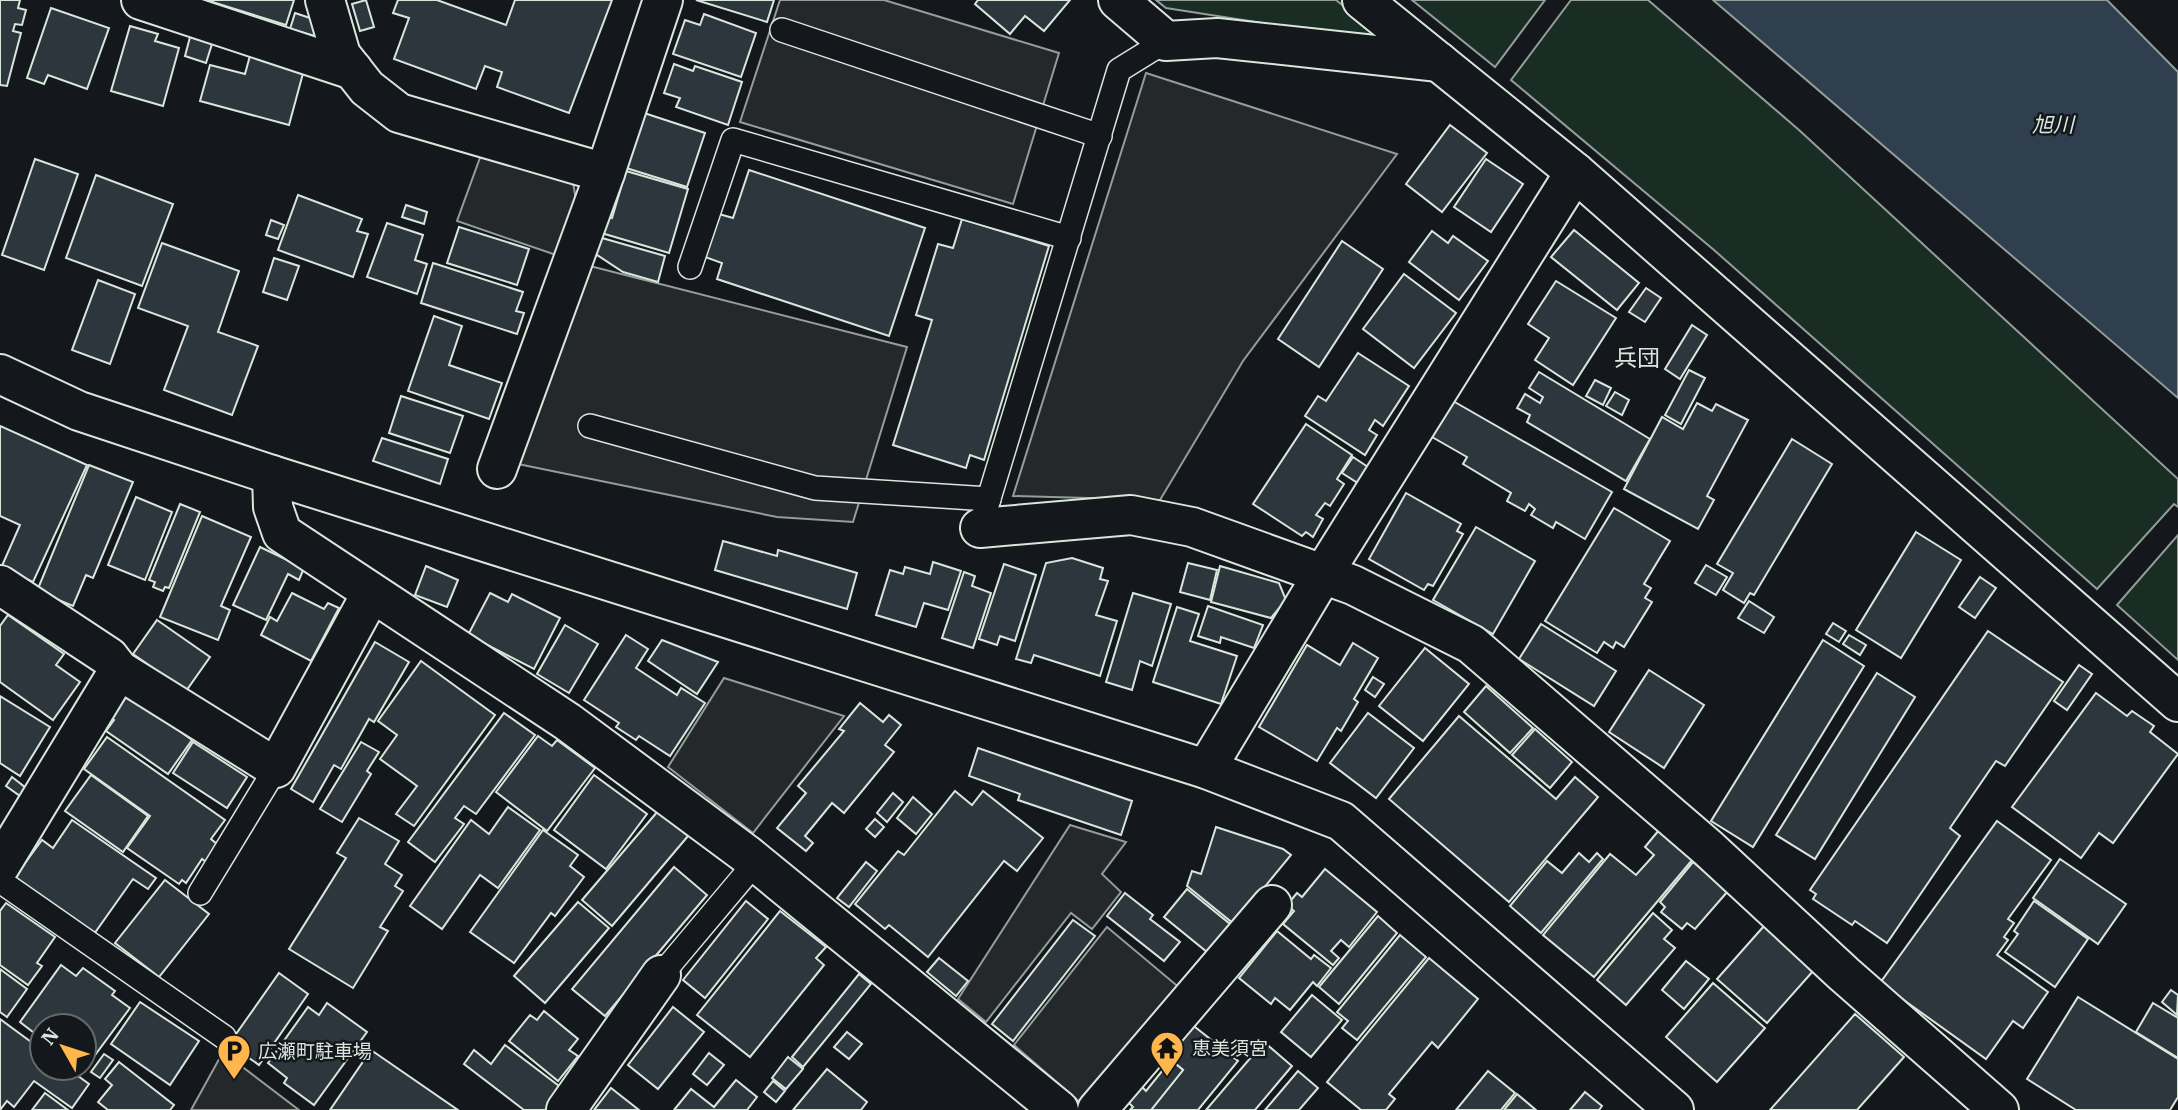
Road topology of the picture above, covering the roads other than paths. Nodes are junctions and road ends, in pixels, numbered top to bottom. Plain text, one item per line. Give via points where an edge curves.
1 (141, 0) edge
2 (325, 0) edge
3 (663, 0) edge
4 (1118, 0) edge
5 (1362, 0) edge
6 (782, 30) dead end
7 (1166, 41) junction
8 (1439, 62) junction
9 (353, 70) junction
10 (1100, 136) junction
11 (1575, 172) junction
12 (605, 173) junction
13 (1069, 238) junction
14 (690, 267) dead end
15 (0, 374) edge
16 (590, 426) dead end
17 (497, 469) dead end
18 (272, 475) junction
19 (985, 514) junction
20 (1323, 575) junction
21 (0, 585) edge
22 (372, 594) junction
23 (119, 670) junction
24 (2178, 702) edge
25 (276, 768) junction
26 (1206, 769) junction
27 (756, 862) junction
28 (0, 866) edge
29 (0, 881) edge
30 (200, 893) dead end
31 (1272, 905) dead end
32 (661, 975) joint
33 (224, 1037) dead end
34 (566, 1110) edge
35 (1059, 1110) edge
36 (1097, 1110) edge
37 (1674, 1110) edge
38 (1998, 1110) edge

1 - 9 street
2 - 9 street via 341,55
3 - 12 street
4 - 7 street
5 - 8 street
6 - 10 lane
7 - 8 street via 1217,38
7 - 10 lane via 1119,70
8 - 11 street
9 - 12 street via 367,88 399,113
10 - 13 lane
11 - 20 street
11 - 24 street
12 - 17 street
13 - 14 lane via 733,140
13 - 19 lane
15 - 18 street via 79,411
16 - 19 lane via 815,488
18 - 22 street via 273,507 282,533
18 - 26 street
19 - 20 street via 1131,515 1192,527
20 - 26 street
20 - 38 street via 1353,585 1471,644 1708,848
21 - 23 street via 109,657
22 - 25 street
22 - 27 street via 568,722
23 - 25 street
23 - 28 street
25 - 30 lane
26 - 37 street via 1340,821
27 - 32 lane
27 - 35 street
29 - 33 lane
31 - 36 street
32 - 34 street

